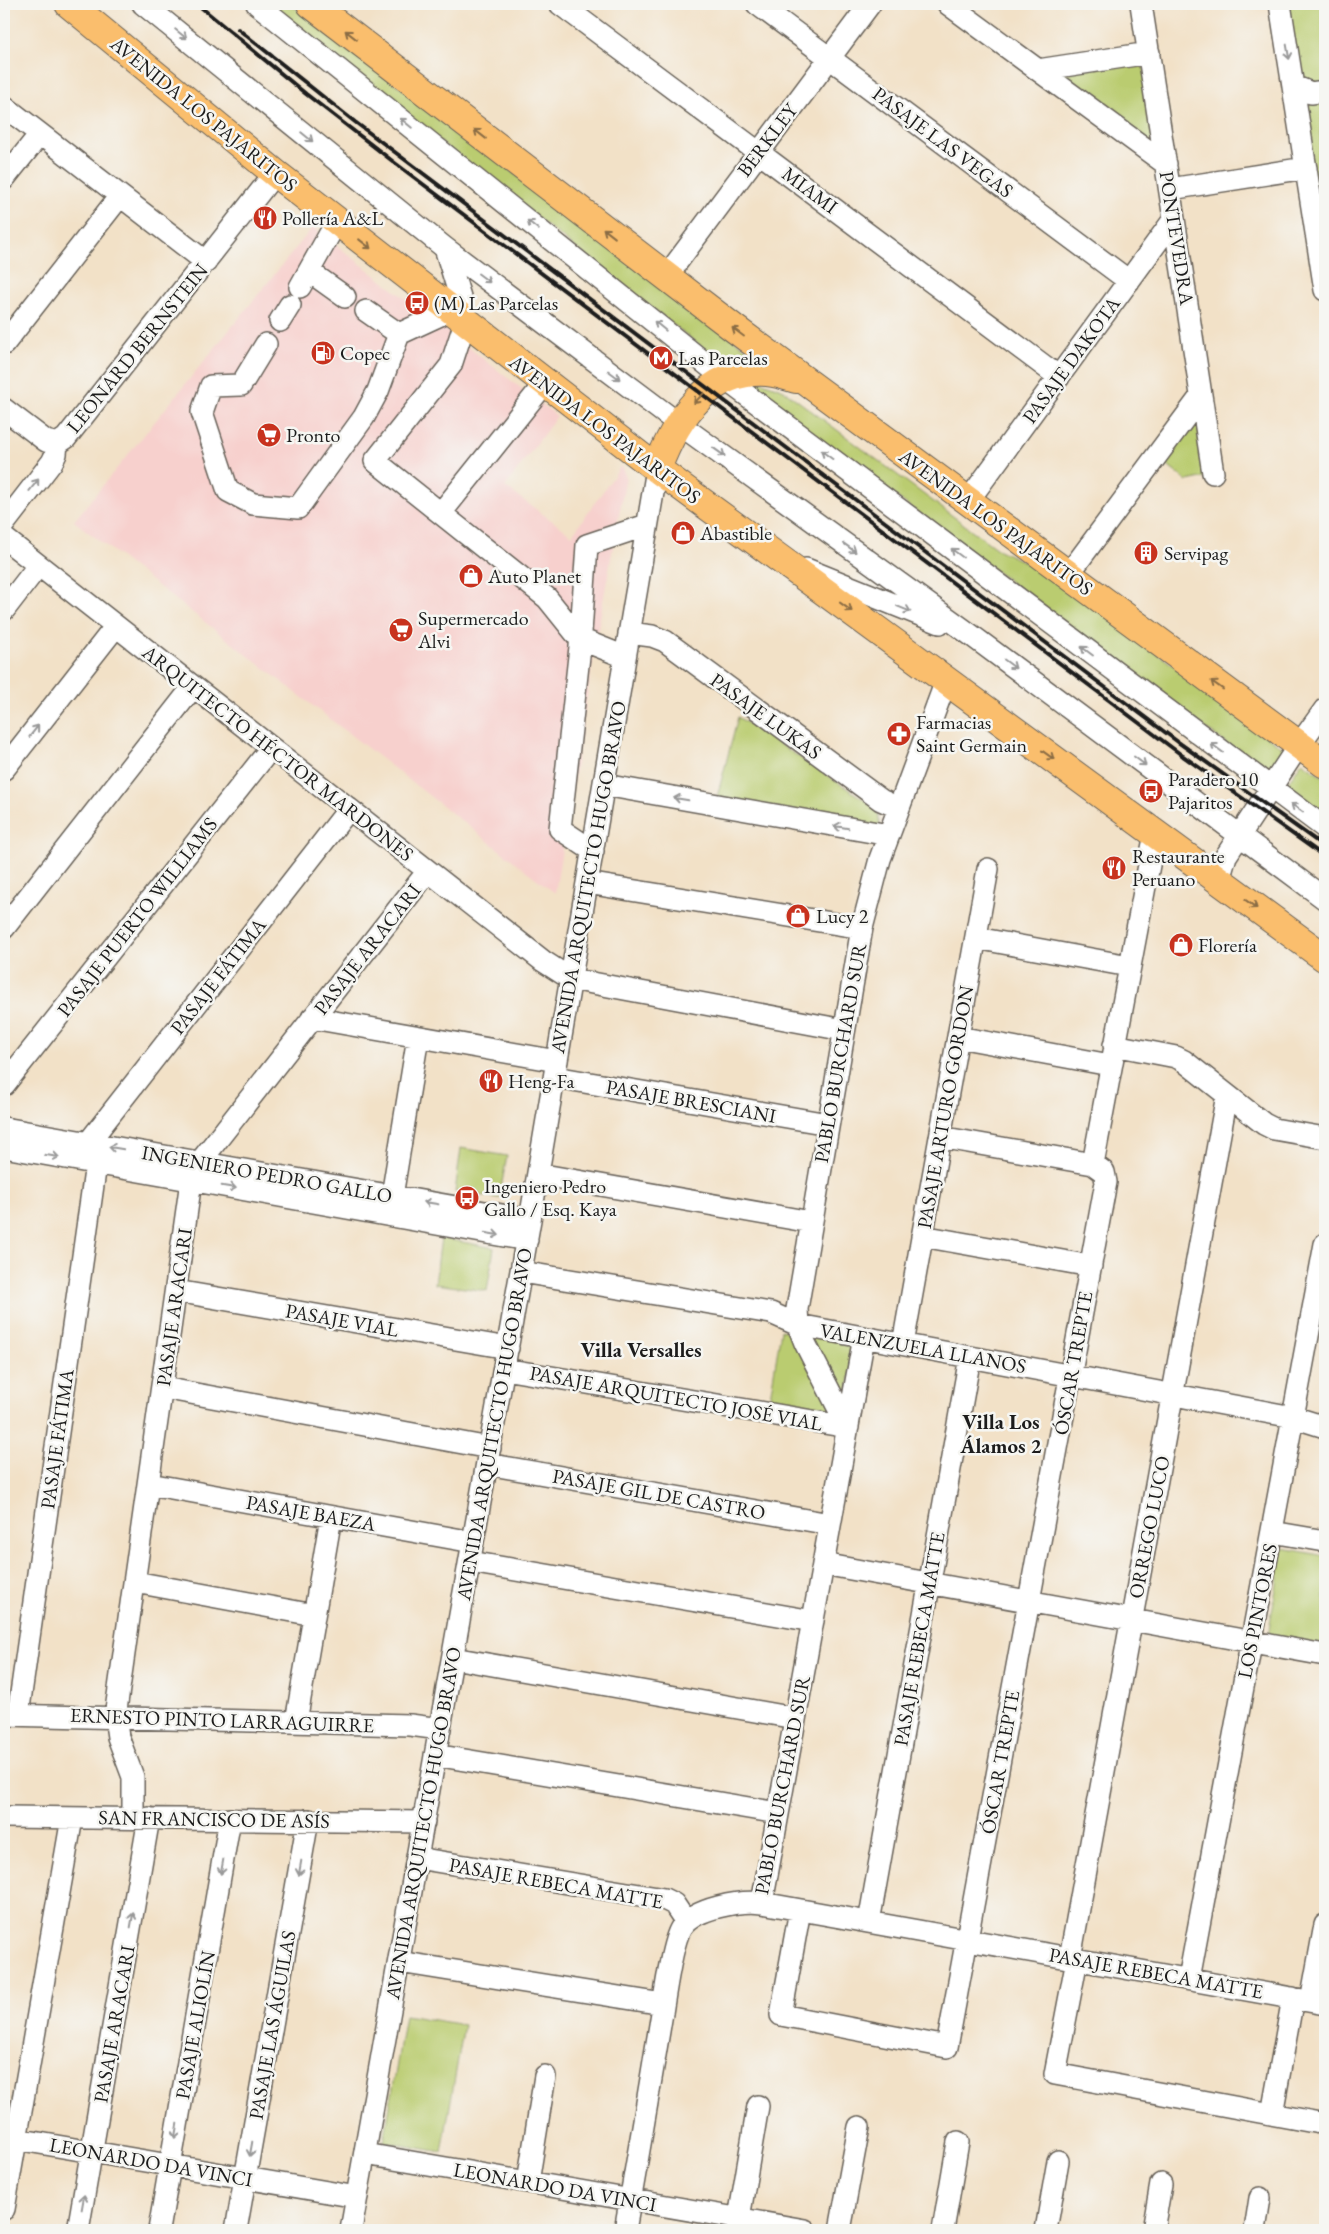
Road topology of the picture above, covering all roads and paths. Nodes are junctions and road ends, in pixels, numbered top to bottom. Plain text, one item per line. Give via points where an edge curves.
1 (69, 4) edge
2 (143, 4) edge
3 (257, 4) edge
4 (560, 4) edge
5 (757, 4) edge
6 (870, 4) edge
7 (948, 4) edge
8 (1142, 4) edge
9 (1280, 4) edge
10 (317, 6) edge
11 (1149, 52) junction
12 (830, 56) junction
13 (1038, 70) junction
14 (1294, 86) junction
15 (1325, 91) edge
16 (4, 106) edge
17 (40, 134) junction
18 (758, 152) junction
19 (1166, 164) junction
20 (1306, 168) junction
21 (275, 173) junction
22 (4, 179) edge
23 (1170, 189) junction
24 (120, 196) junction
25 (1174, 219) junction
26 (337, 221) junction
27 (445, 248) junction
28 (206, 262) junction
29 (666, 277) junction
30 (1129, 281) junction
31 (1325, 290) edge
32 (346, 297) dead end
33 (366, 311) dead end
34 (458, 316) junction
35 (398, 334) junction
36 (4, 344) edge
37 (266, 344) dead end
38 (1059, 377) junction
39 (725, 379) junction
40 (805, 382) junction
41 (545, 383) junction
42 (1201, 396) junction
43 (4, 408) edge
44 (679, 424) junction
45 (57, 444) junction
46 (657, 469) junction
47 (1213, 473) dead end
48 (968, 501) junction
49 (441, 513) junction
50 (4, 524) edge
51 (647, 525) junction
52 (4, 538) edge
53 (778, 558) junction
54 (38, 566) junction
55 (1068, 575) junction
56 (4, 610) edge
57 (116, 626) junction
58 (629, 632) junction
59 (971, 635) junction
60 (580, 640) junction
61 (625, 657) junction
62 (946, 681) junction
63 (193, 687) junction
64 (1325, 709) edge
65 (1299, 745) junction
66 (271, 748) junction
67 (1325, 764) edge
68 (4, 769) edge
69 (604, 785) junction
70 (1270, 788) junction
71 (899, 808) junction
72 (349, 809) junction
73 (1325, 828) edge
74 (1155, 833) junction
75 (889, 835) junction
76 (1239, 835) junction
77 (593, 851) junction
78 (988, 869) dead end
79 (428, 871) junction
80 (1219, 880) junction
81 (587, 883) junction
82 (1325, 899) edge
83 (4, 928) edge
84 (862, 928) junction
85 (976, 938) junction
86 (1325, 958) edge
87 (1130, 966) junction
88 (571, 979) junction
89 (312, 1018) junction
90 (844, 1030) junction
91 (418, 1037) junction
92 (958, 1037) junction
93 (1112, 1055) junction
94 (556, 1069) junction
95 (4, 1085) edge
96 (1228, 1096) junction
97 (828, 1124) junction
98 (4, 1128) edge
99 (940, 1137) junction
100 (1325, 1138) edge
101 (88, 1143) junction
102 (4, 1147) edge
103 (96, 1164) junction
104 (1093, 1164) junction
105 (195, 1172) junction
106 (538, 1174) junction
107 (392, 1196) junction
108 (811, 1222) junction
109 (529, 1230) junction
110 (922, 1236) junction
111 (1325, 1244) edge
112 (1091, 1266) junction
113 (521, 1272) junction
114 (176, 1291) junction
115 (1319, 1312) edge
116 (798, 1325) junction
117 (864, 1337) junction
118 (903, 1344) junction
119 (970, 1357) junction
120 (506, 1359) junction
121 (1070, 1375) junction
122 (163, 1388) junction
123 (1174, 1394) junction
124 (1293, 1417) junction
125 (848, 1427) junction
126 (1325, 1427) edge
127 (489, 1456) junction
128 (149, 1484) junction
129 (331, 1517) junction
130 (830, 1524) junction
131 (1272, 1532) junction
132 (1325, 1541) edge
133 (472, 1552) junction
134 (823, 1564) junction
135 (135, 1582) junction
136 (929, 1583) junction
137 (1029, 1601) junction
138 (314, 1615) junction
139 (1131, 1620) junction
140 (813, 1621) junction
141 (1251, 1641) junction
142 (1325, 1655) edge
143 (453, 1658) junction
144 (11, 1715) edge
145 (115, 1717) junction
146 (795, 1718) junction
147 (296, 1722) junction
148 (440, 1729) junction
149 (435, 1756) junction
150 (778, 1813) junction
151 (4, 1816) edge
152 (72, 1818) junction
153 (141, 1818) junction
154 (230, 1819) junction
155 (308, 1820) junction
156 (424, 1822) junction
157 (417, 1858) junction
158 (762, 1903) junction
159 (800, 1910) junction
160 (686, 1922) junction
161 (869, 1922) junction
162 (1325, 1925) edge
163 (968, 1939) junction
164 (1074, 1958) junction
165 (399, 1962) junction
166 (1188, 1978) junction
167 (1310, 2001) edge
168 (664, 2004) junction
169 (545, 2076) dead end
170 (758, 2106) dead end
171 (1272, 2114) junction
172 (1325, 2124) edge
173 (859, 2126) dead end
174 (10, 2139) edge
175 (958, 2142) dead end
176 (92, 2152) junction
177 (365, 2154) junction
178 (1058, 2161) dead end
179 (170, 2166) junction
180 (245, 2178) junction
181 (528, 2182) junction
182 (1161, 2184) dead end
183 (357, 2197) junction
184 (1260, 2198) dead end
185 (630, 2200) junction
186 (4, 2209) edge
187 (738, 2225) edge
188 (78, 2230) edge
189 (159, 2230) edge
190 (236, 2230) edge
191 (351, 2230) edge
192 (625, 2230) edge
193 (805, 2230) edge
194 (840, 2230) edge
195 (943, 2230) edge
196 (1046, 2230) edge
197 (1153, 2230) edge
198 (1254, 2230) edge

1 - 21 main road, AVENIDA LOS PAJARITOS
2 -> 27 street
39 -> 3 street
4 - 18 street, MIAMI
5 - 12 street, PASAJE LAS VEGAS
6 - 12 street, BERKLEY
7 - 13 street
8 - 11 street, PONTEVEDRA
9 -> 14 street
29 -> 10 main road, AVENIDA LOS PAJARITOS
11 - 13 street
11 - 19 street, PONTEVEDRA
12 - 18 street, BERKLEY
12 - 30 street, PASAJE LAS VEGAS
13 - 19 street
14 - 15 street via 1312,93
14 - 20 street
16 - 17 street
17 - 22 street
17 - 24 street
18 - 29 street, BERKLEY
18 - 38 street, MIAMI
19 - 23 street, PONTEVEDRA
20 - 23 street
20 - 31 street
21 - 26 main road, AVENIDA LOS PAJARITOS
21 - 28 street, LEONARD BERNSTEIN
23 - 25 street, PONTEVEDRA
24 - 28 street
24 - 36 street
25 - 30 street, PASAJE DAKOTA
25 - 42 street, PONTEVEDRA
26 - 32 street via 295,296
26 -> 34 main road, AVENIDA LOS PAJARITOS
27 - 34 street via 461,300
27 -> 44 street
28 - 45 street, LEONARD BERNSTEIN via 66,438
40 -> 29 main road, AVENIDA LOS PAJARITOS
30 - 38 street, PASAJE DAKOTA
33 - 35 street
34 - 35 street
34 - 41 main road, AVENIDA LOS PAJARITOS
34 - 49 street via 451,364 375,461
35 - 37 street via 378,391 364,417 298,508 253,504 228,490 202,412 211,386 241,385
38 - 48 street, PASAJE DAKOTA
39 - 40 main road via 743,373 768,372
39 -> 44 main road via 706,392
70 -> 39 street
40 - 48 main road, AVENIDA LOS PAJARITOS
41 - 46 main road, AVENIDA LOS PAJARITOS
41 - 49 street
42 - 47 street, PONTEVEDRA
42 - 55 street
43 - 45 street via 46,441
44 - 46 main road via 669,438
44 -> 59 street
50 -> 45 street, LEONARD BERNSTEIN via 52,462
46 - 51 street, AVENIDA ARQUITECTO HUGO BRAVO
46 - 53 main road, AVENIDA LOS PAJARITOS
48 - 55 main road, AVENIDA LOS PAJARITOS
49 - 60 street via 547,598
51 - 58 street, AVENIDA ARQUITECTO HUGO BRAVO
51 - 60 street via 587,545
52 - 54 street, ARQUITECTO HÉCTOR MARDONES
53 -> 59 street
53 -> 62 main road, AVENIDA LOS PAJARITOS
54 - 56 street
54 - 57 street, ARQUITECTO HÉCTOR MARDONES
65 -> 55 main road, AVENIDA LOS PAJARITOS
57 - 63 street, ARQUITECTO HÉCTOR MARDONES
68 -> 57 street
58 - 61 street, AVENIDA ARQUITECTO HUGO BRAVO
58 - 71 street, PASAJE LUKAS via 664,642 881,800
59 -> 76 street
60 - 61 street
60 - 77 street via 560,829
61 - 69 street, AVENIDA ARQUITECTO HUGO BRAVO
62 - 71 street, PABLO BURCHARD SUR
62 -> 74 main road, AVENIDA LOS PAJARITOS
63 - 66 street, ARQUITECTO HÉCTOR MARDONES
63 - 83 street
64 - 65 street
65 - 67 main road, AVENIDA LOS PAJARITOS
65 - 70 street
66 - 72 street, ARQUITECTO HÉCTOR MARDONES
66 - 95 street, PASAJE PUERTO WILLIAMS
75 -> 69 street
69 - 77 street, AVENIDA ARQUITECTO HUGO BRAVO
73 -> 70 street
70 - 76 street
71 - 75 street, PABLO BURCHARD SUR
72 - 79 street, ARQUITECTO HÉCTOR MARDONES
72 - 101 street, PASAJE FÁTIMA
74 - 80 main road, AVENIDA LOS PAJARITOS
74 - 87 street
75 - 84 street, PABLO BURCHARD SUR
76 - 80 street via 1226,856
76 - 82 street
77 - 81 street, AVENIDA ARQUITECTO HUGO BRAVO
78 - 85 street, PASAJE ARTURO GORDON
79 - 88 street, ARQUITECTO HÉCTOR MARDONES via 542,961
79 - 89 street, PASAJE ARACARI
80 -> 86 main road, AVENIDA LOS PAJARITOS
81 - 84 street
81 - 88 street, AVENIDA ARQUITECTO HUGO BRAVO
84 - 90 street, PABLO BURCHARD SUR
85 - 87 street
85 - 92 street, PASAJE ARTURO GORDON
87 - 93 street
88 - 90 street, ARQUITECTO HÉCTOR MARDONES
88 - 94 street, AVENIDA ARQUITECTO HUGO BRAVO
89 - 91 street, PASAJE BRESCIANI
89 - 105 street, PASAJE ARACARI
90 - 97 street, PABLO BURCHARD SUR
91 - 94 street, PASAJE BRESCIANI
91 - 107 street
92 - 93 street
92 - 99 street, PASAJE ARTURO GORDON
93 - 96 street via 1176,1057
93 - 104 street
94 - 97 street, PASAJE BRESCIANI
94 - 106 street, AVENIDA ARQUITECTO HUGO BRAVO
96 - 100 street via 1274,1129
96 - 123 street, ORREGO LUCO
97 - 108 street, PABLO BURCHARD SUR
98 - 101 street, INGENIERO PEDRO GALLO
99 - 104 street
99 - 110 street, PASAJE ARTURO GORDON
105 -> 101 street, INGENIERO PEDRO GALLO
102 -> 103 street, INGENIERO PEDRO GALLO
103 - 105 street, INGENIERO PEDRO GALLO
103 - 144 street, PASAJE FÁTIMA
104 - 112 street, ÓSCAR TREPTE via 1104,1172 1106,1182
105 - 107 street, INGENIERO PEDRO GALLO
105 -> 109 street, INGENIERO PEDRO GALLO
105 - 114 street, PASAJE ARACARI
106 - 108 street
106 - 109 street, AVENIDA ARQUITECTO HUGO BRAVO
109 -> 107 street, INGENIERO PEDRO GALLO
108 - 116 street, PABLO BURCHARD SUR via 797,1309
109 - 113 street, AVENIDA ARQUITECTO HUGO BRAVO
110 - 112 street
110 - 118 street, PASAJE ARTURO GORDON
111 - 115 street, LOS PINTORES
112 - 121 street, ÓSCAR TREPTE
113 - 116 street, VALENZUELA LLANOS via 771,1314
113 - 120 street, AVENIDA ARQUITECTO HUGO BRAVO
114 - 120 street, PASAJE VIAL
114 - 122 street, PASAJE ARACARI
115 - 124 street, LOS PINTORES
116 - 117 street, VALENZUELA LLANOS
116 - 125 street, PABLO BURCHARD SUR
117 - 118 street, VALENZUELA LLANOS
117 - 125 street, PABLO BURCHARD SUR
118 - 119 street, VALENZUELA LLANOS
119 - 121 street, VALENZUELA LLANOS
119 - 136 street, PASAJE REBECA MATTE
120 - 125 street, PASAJE ARQUITECTO JOSÉ VIAL
120 - 127 street, AVENIDA ARQUITECTO HUGO BRAVO
121 - 123 street, VALENZUELA LLANOS
121 - 137 street, ÓSCAR TREPTE
122 - 127 street, PASAJE GIL DE CASTRO
122 - 128 street, PASAJE ARACARI
123 - 124 street, VALENZUELA LLANOS
123 - 139 street, ORREGO LUCO
124 - 126 street, VALENZUELA LLANOS
124 - 131 street, LOS PINTORES
125 - 130 street, PABLO BURCHARD SUR
127 - 130 street, PASAJE GIL DE CASTRO
127 - 133 street, AVENIDA ARQUITECTO HUGO BRAVO
128 - 129 street, PASAJE BAEZA
128 - 135 street, PASAJE ARACARI
129 - 133 street, PASAJE BAEZA
129 - 138 street
130 - 134 street, PABLO BURCHARD SUR
131 - 132 street
131 - 141 street, LOS PINTORES
133 - 140 street, PASAJE BAEZA
133 - 143 street, AVENIDA ARQUITECTO HUGO BRAVO
134 - 136 street
134 - 140 street, PABLO BURCHARD SUR
135 - 138 street
135 - 145 street, PASAJE ARACARI
136 - 137 street
136 - 161 street, PASAJE REBECA MATTE
137 - 139 street
137 - 163 street, ÓSCAR TREPTE
138 - 147 street
139 - 141 street
139 - 164 street, ORREGO LUCO
140 - 146 street, PABLO BURCHARD SUR
141 - 142 street
141 - 166 street, LOS PINTORES
143 - 146 street
143 - 148 street, AVENIDA ARQUITECTO HUGO BRAVO
144 - 145 street, ERNESTO PINTO LARRAGUIRRE
145 - 147 street, ERNESTO PINTO LARRAGUIRRE
145 - 153 street, PASAJE ARACARI
146 - 150 street, PABLO BURCHARD SUR
147 - 148 street, ERNESTO PINTO LARRAGUIRRE via 410,1725
148 - 149 street, AVENIDA ARQUITECTO HUGO BRAVO
149 - 150 street
149 - 156 street, AVENIDA ARQUITECTO HUGO BRAVO
150 - 158 street, PABLO BURCHARD SUR
151 - 152 street, SAN FRANCISCO DE ASÍS
152 - 153 street, SAN FRANCISCO DE ASÍS
152 - 174 street
153 - 154 street, SAN FRANCISCO DE ASÍS
176 -> 153 street, PASAJE ARACARI
154 - 155 street, SAN FRANCISCO DE ASÍS
154 -> 179 street, PASAJE ALIOLÍN
155 - 156 street, SAN FRANCISCO DE ASÍS
155 -> 180 street, PASAJE LAS ÁGUILAS
156 - 157 street, AVENIDA ARQUITECTO HUGO BRAVO
157 - 160 street, PASAJE REBECA MATTE via 664,1899 674,1904
157 - 165 street, AVENIDA ARQUITECTO HUGO BRAVO
158 - 159 street, PASAJE REBECA MATTE
158 - 160 street, PABLO BURCHARD SUR via 738,1903 701,1913
159 - 161 street, PASAJE REBECA MATTE
159 - 163 street, ÓSCAR TREPTE via 781,2015 948,2047
160 - 168 street via 677,1937
161 - 163 street, PASAJE REBECA MATTE
162 - 167 street
163 - 164 street, PASAJE REBECA MATTE
164 - 166 street, PASAJE REBECA MATTE
164 - 171 street, ORREGO LUCO via 1055,2074
165 - 168 street
165 - 177 street, AVENIDA ARQUITECTO HUGO BRAVO
166 - 167 street, PASAJE REBECA MATTE
167 - 171 street
168 - 185 street
169 - 181 street
170 - 187 street
171 - 172 street
173 - 194 street
174 - 176 street, LEONARDO DA VINCI
174 - 186 street
175 - 195 street
176 - 179 street, LEONARDO DA VINCI
188 -> 176 street, PASAJE ARACARI
177 - 181 street, LEONARDO DA VINCI
177 - 183 street, AVENIDA ARQUITECTO HUGO BRAVO
178 - 196 street
179 - 180 street, LEONARDO DA VINCI
179 - 189 street, PASAJE ALIOLÍN
180 - 183 street, LEONARDO DA VINCI
180 - 190 street, PASAJE LAS ÁGUILAS
181 - 185 street, LEONARDO DA VINCI
182 - 197 street
183 - 191 street, AVENIDA ARQUITECTO HUGO BRAVO
184 - 198 street
185 - 187 street, LEONARDO DA VINCI
185 - 192 street
187 - 193 street, LEONARDO DA VINCI

